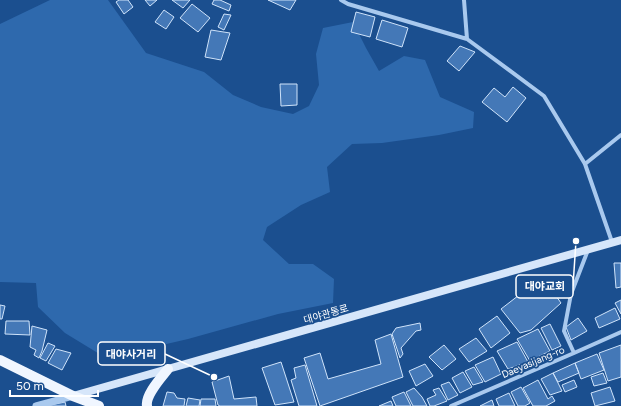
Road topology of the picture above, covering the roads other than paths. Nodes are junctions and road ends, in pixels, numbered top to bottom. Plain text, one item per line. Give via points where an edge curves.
1 (341, 0) edge
2 (464, 0) edge
3 (467, 39) junction
4 (621, 135) edge
5 (585, 164) junction
6 (621, 240) edge
7 (612, 243) junction
8 (588, 250) junction
9 (621, 332) edge
10 (574, 354) junction
11 (0, 360) edge
12 (168, 369) junction
13 (73, 396) junction
14 (36, 406) edge
15 (100, 406) edge
16 (147, 406) edge
17 (451, 406) edge

1 - 3 street
2 - 3 street
3 - 5 street via 544,96
4 - 5 street
5 - 7 street
6 - 7 main road, 대야관통로
7 - 8 main road, 대야관통로
8 - 10 street via 571,294 564,331
8 - 12 main road, 대야관통로
9 - 10 street, Daeyasijang-ro
10 - 17 street, Daeyasijang-ro
11 - 13 main road
12 - 13 main road, 대야관통로
12 - 16 main road via 151,392 146,402
13 - 14 street, 대야관통로
13 - 15 main road

